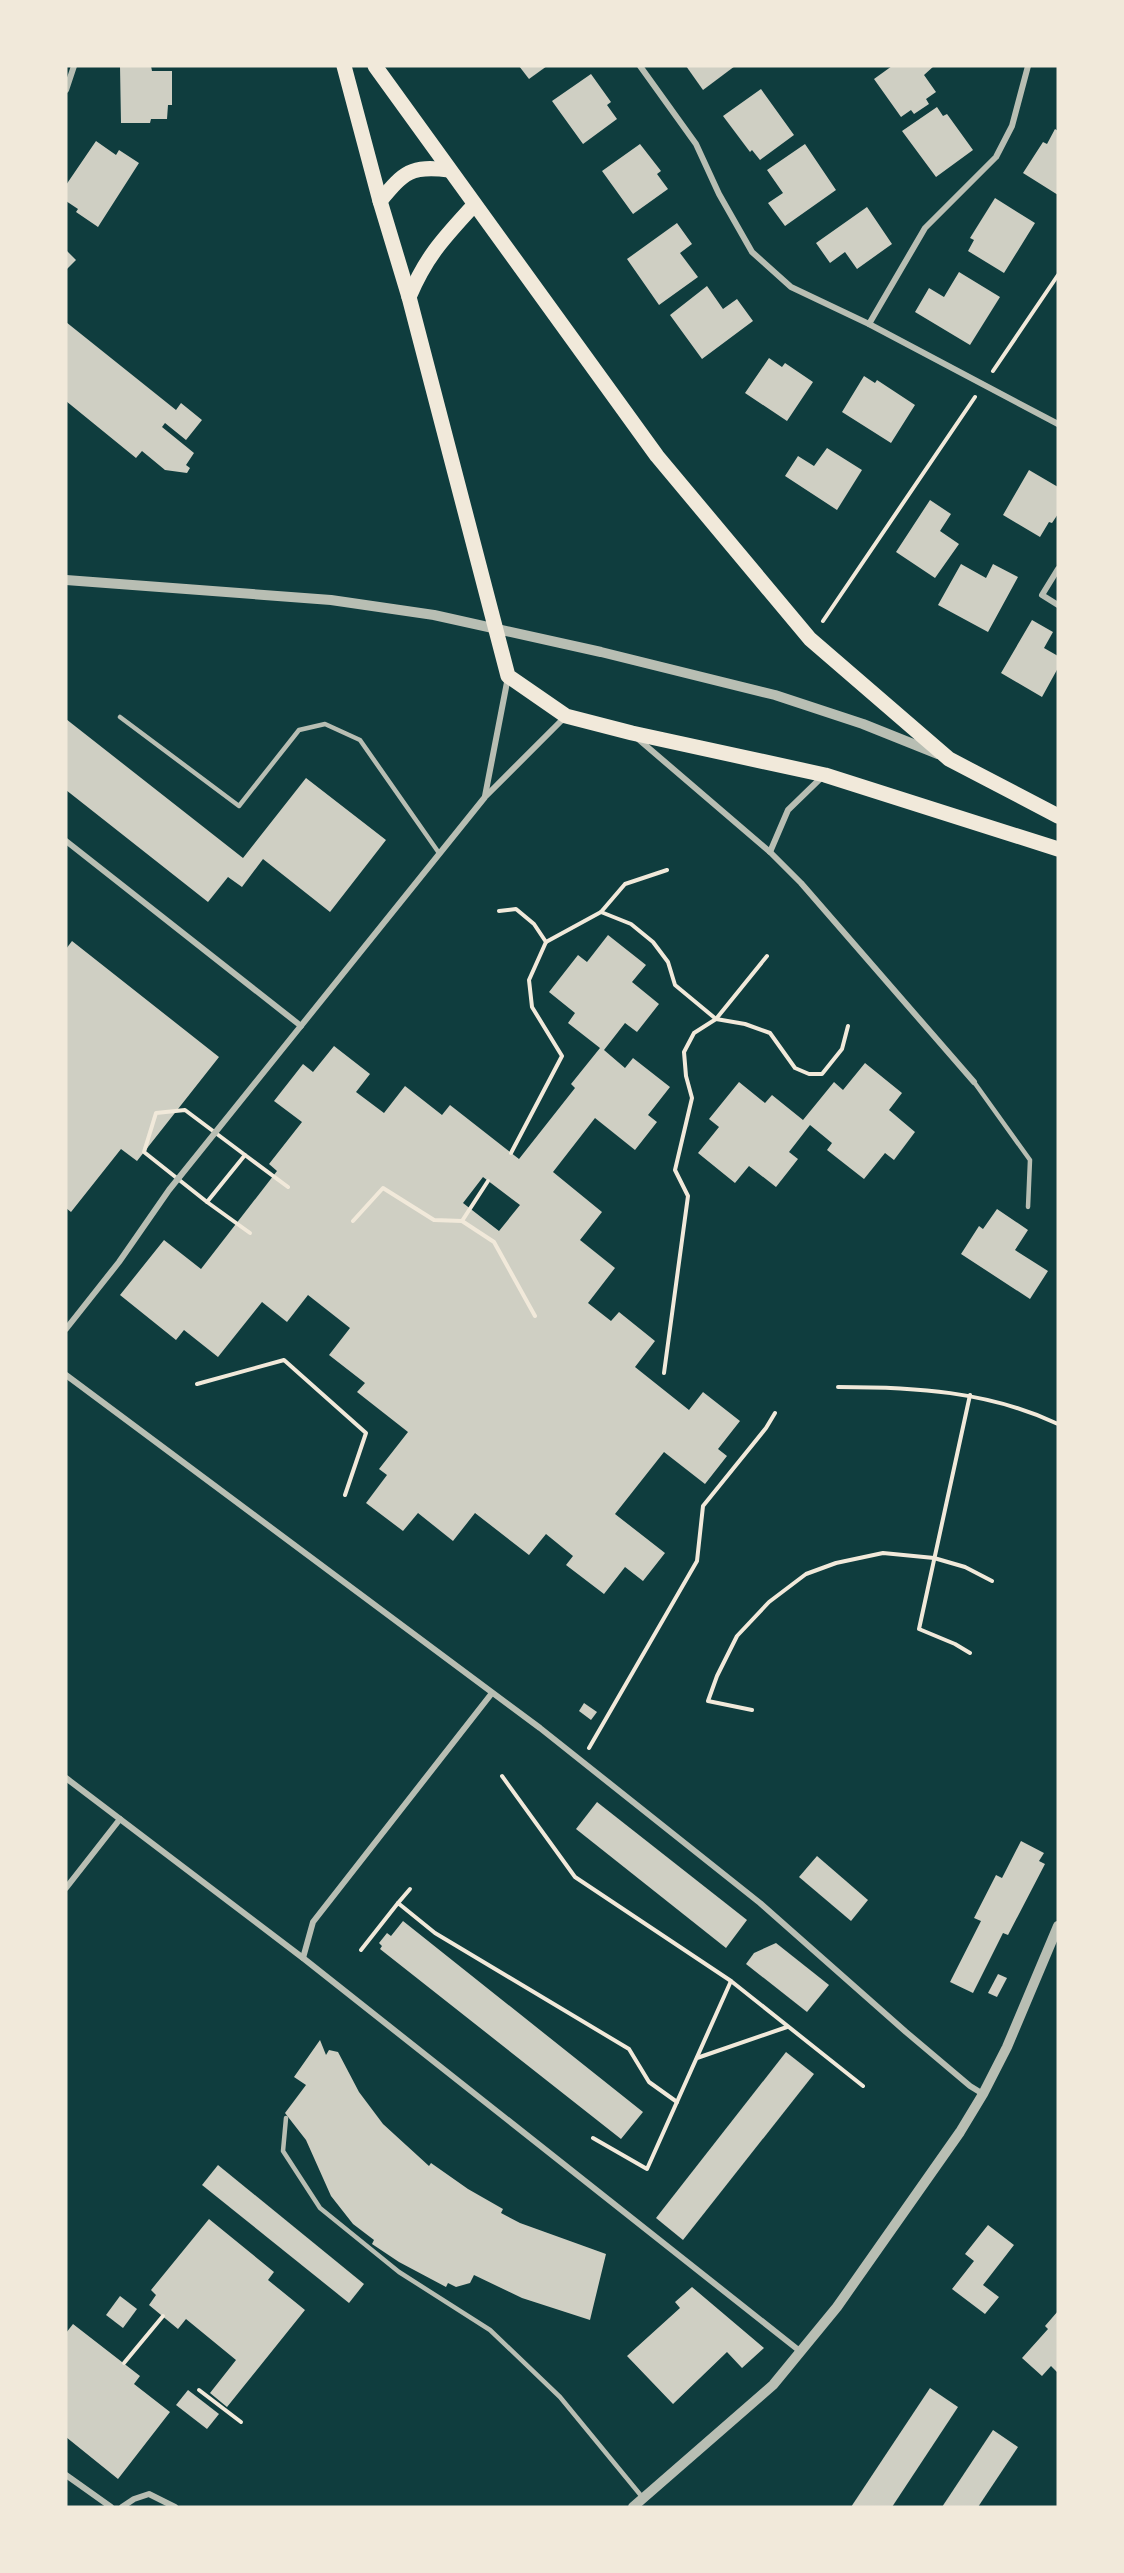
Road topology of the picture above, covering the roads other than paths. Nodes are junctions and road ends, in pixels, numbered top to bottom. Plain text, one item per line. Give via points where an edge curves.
1 (74, 66) edge
2 (344, 66) edge
3 (375, 66) edge
4 (640, 66) edge
5 (1028, 66) edge
6 (66, 90) edge
7 (449, 171) junction
8 (380, 201) junction
9 (474, 205) junction
10 (409, 297) junction
11 (869, 324) junction
12 (1058, 424) edge
13 (1058, 569) edge
14 (66, 580) edge
15 (1058, 604) edge
16 (508, 676) junction
17 (566, 716) junction
18 (120, 717) dead end
19 (632, 733) junction
20 (949, 759) junction
21 (825, 775) junction
22 (485, 797) junction
23 (1058, 816) edge
24 (66, 841) edge
25 (1058, 849) edge
26 (770, 852) junction
27 (439, 853) junction
28 (301, 1026) junction
29 (974, 1082) joint
30 (1028, 1207) dead end
31 (66, 1329) edge
32 (66, 1375) edge
33 (492, 1693) junction
34 (66, 1778) edge
35 (120, 1819) junction
36 (66, 1888) edge
37 (1058, 1926) edge
38 (303, 1958) junction
39 (983, 2094) junction
40 (286, 2118) dead end
41 (802, 2352) junction
42 (66, 2475) edge
43 (644, 2498) junction
44 (111, 2507) edge
45 (122, 2507) edge
46 (175, 2507) edge
47 (633, 2507) edge

1 - 6 street
2 - 8 main road
3 - 7 main road
4 - 11 street via 696,144 752,252 791,287
5 - 11 street via 1012,126 996,157 925,228
7 - 8 main road via 426,167 410,172
7 - 9 main road
8 - 10 main road
9 - 10 main road via 433,249
9 - 20 main road via 657,456 810,639
10 - 16 main road
11 - 12 street
13 - 15 street via 1042,595
14 - 20 street via 331,600 434,615 774,695
16 - 17 main road
16 - 22 street
17 - 19 main road
17 - 22 street
18 - 27 lane via 239,806 299,730 326,724 344,731 360,740
19 - 21 main road
19 - 26 street
20 - 23 main road
21 - 25 main road
21 - 26 street via 788,810
22 - 27 street
24 - 28 street
26 - 29 street
27 - 28 street
28 - 31 street via 155,1209
29 - 30 lane via 1030,1160
32 - 33 street
33 - 38 street via 313,1922
33 - 39 street via 760,1903
34 - 35 street
35 - 36 street
35 - 38 street
37 - 39 street
38 - 41 street
39 - 41 street
40 - 43 lane via 283,2151 320,2208 399,2272 490,2330 560,2397
41 - 43 street via 773,2385
42 - 44 street
43 - 47 street
45 - 46 street via 149,2494

